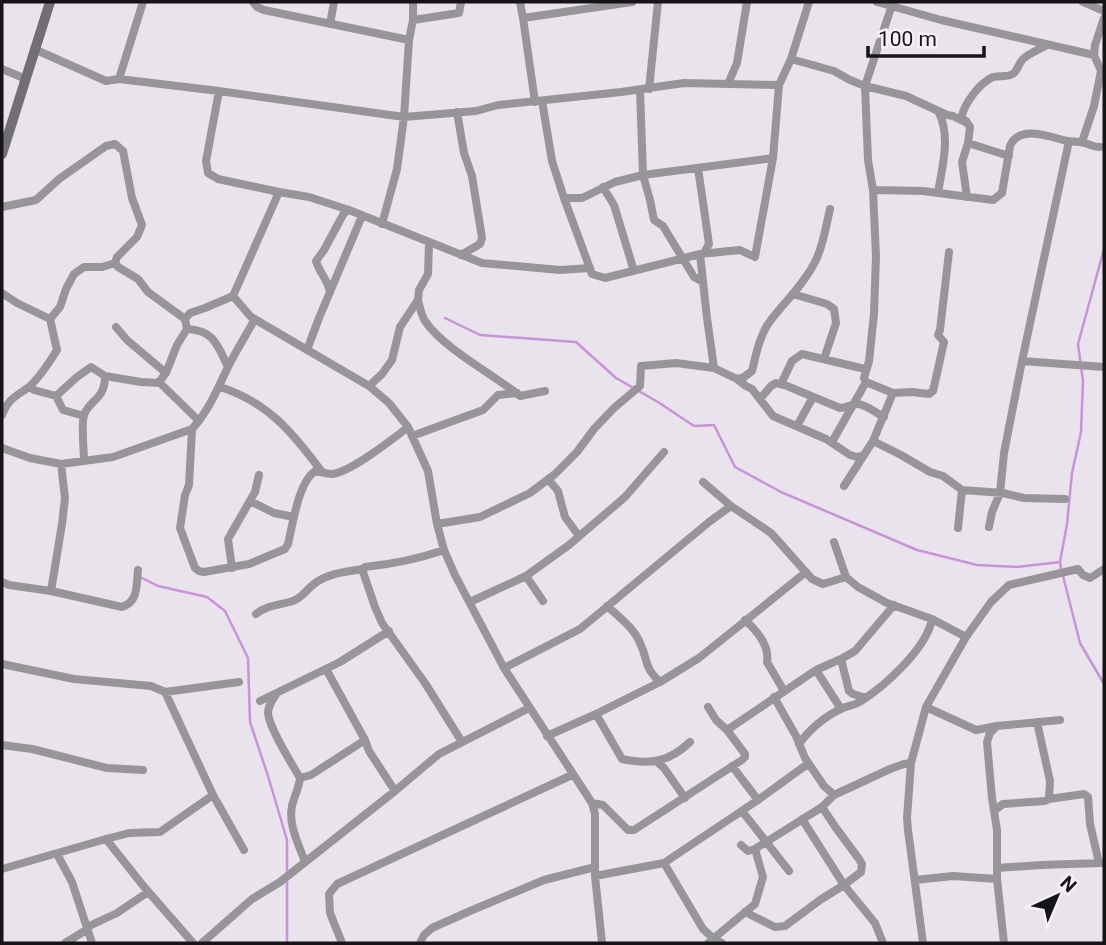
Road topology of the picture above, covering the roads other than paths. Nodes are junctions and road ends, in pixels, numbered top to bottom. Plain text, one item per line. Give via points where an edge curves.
1 (50, 2) edge
2 (143, 2) edge
3 (253, 2) edge
4 (334, 2) edge
5 (414, 2) edge
6 (461, 2) edge
7 (520, 2) edge
8 (632, 2) edge
9 (658, 2) edge
10 (747, 2) edge
11 (809, 2) edge
12 (877, 2) edge
13 (1083, 2) edge
14 (892, 4) edge
15 (1104, 11) edge
16 (523, 18) junction
17 (1104, 18) edge
18 (413, 20) junction
19 (330, 24) junction
20 (409, 40) junction
21 (1047, 45) junction
22 (34, 49) junction
23 (1094, 55) junction
24 (1104, 57) edge
25 (791, 59) junction
26 (2, 69) edge
27 (26, 79) junction
28 (118, 79) junction
29 (728, 84) junction
30 (779, 85) junction
31 (865, 86) junction
32 (645, 89) junction
33 (219, 91) junction
34 (539, 102) junction
35 (938, 110) junction
36 (457, 112) junction
37 (404, 117) junction
38 (961, 120) junction
39 (1069, 141) junction
40 (1083, 142) junction
41 (968, 144) junction
42 (1100, 147) dead end
43 (2, 154) edge
44 (1009, 156) junction
45 (773, 158) junction
46 (698, 169) junction
47 (643, 175) junction
48 (603, 187) junction
49 (873, 190) junction
50 (279, 192) junction
51 (938, 193) junction
52 (967, 197) junction
53 (564, 198) junction
54 (2, 207) edge
55 (830, 209) dead end
56 (349, 210) junction
57 (362, 216) junction
58 (382, 224) junction
59 (429, 243) junction
60 (949, 252) dead end
61 (702, 253) junction
62 (461, 255) junction
63 (683, 257) junction
64 (115, 263) junction
65 (590, 268) junction
66 (634, 271) junction
67 (703, 282) junction
68 (330, 292) junction
69 (2, 293) edge
70 (793, 294) junction
71 (233, 296) junction
72 (418, 300) junction
73 (50, 319) junction
74 (185, 319) junction
75 (255, 319) junction
76 (116, 327) dead end
77 (187, 329) junction
78 (307, 350) junction
79 (824, 359) junction
80 (1022, 361) junction
81 (228, 367) junction
82 (1101, 367) edge
83 (715, 368) junction
84 (867, 368) junction
85 (166, 373) junction
86 (105, 376) junction
87 (737, 379) junction
88 (159, 382) junction
89 (866, 382) junction
90 (781, 384) junction
91 (30, 386) junction
92 (369, 386) junction
93 (220, 387) junction
94 (545, 391) dead end
95 (517, 393) junction
96 (893, 393) junction
97 (56, 396) junction
98 (813, 397) junction
99 (760, 399) junction
100 (5, 401) edge
101 (853, 404) junction
102 (2, 415) edge
103 (84, 416) junction
104 (884, 417) junction
105 (200, 421) junction
106 (797, 426) junction
107 (408, 428) junction
108 (192, 429) junction
109 (412, 436) junction
110 (873, 441) junction
111 (832, 442) junction
112 (2, 448) edge
113 (664, 452) dead end
114 (862, 456) junction
115 (84, 461) junction
116 (61, 464) junction
117 (322, 472) junction
118 (260, 475) dead end
119 (548, 479) junction
120 (704, 482) dead end
121 (844, 485) dead end
122 (962, 490) junction
123 (1000, 493) junction
124 (1065, 499) dead end
125 (250, 501) junction
126 (731, 506) junction
127 (294, 516) junction
128 (438, 524) junction
129 (989, 527) dead end
130 (958, 528) dead end
131 (579, 536) junction
132 (834, 542) dead end
133 (444, 550) junction
134 (232, 568) junction
135 (362, 569) junction
136 (1104, 569) edge
137 (138, 570) dead end
138 (806, 572) junction
139 (526, 576) junction
140 (842, 578) junction
141 (2, 582) edge
142 (51, 591) junction
143 (543, 601) dead end
144 (470, 602) junction
145 (894, 605) junction
146 (607, 606) junction
147 (256, 614) dead end
148 (932, 619) junction
149 (744, 620) junction
150 (388, 631) junction
151 (967, 637) junction
152 (841, 659) junction
153 (2, 664) edge
154 (504, 667) junction
155 (326, 669) junction
156 (816, 670) junction
157 (239, 682) dead end
158 (660, 682) junction
159 (785, 691) junction
160 (165, 692) junction
161 (277, 693) junction
162 (774, 698) junction
163 (866, 698) junction
164 (260, 701) dead end
165 (529, 708) junction
166 (708, 708) dead end
167 (926, 708) junction
168 (841, 709) junction
169 (596, 714) junction
170 (1060, 720) dead end
171 (1037, 722) junction
172 (997, 726) junction
173 (727, 730) junction
174 (976, 730) junction
175 (547, 736) junction
176 (365, 740) junction
177 (690, 741) dead end
178 (987, 742) junction
179 (462, 743) junction
180 (799, 744) junction
181 (2, 745) edge
182 (656, 761) junction
183 (809, 764) junction
184 (911, 764) junction
185 (732, 766) junction
186 (143, 771) dead end
187 (572, 775) junction
188 (300, 778) junction
189 (395, 791) junction
190 (213, 795) junction
191 (834, 795) junction
192 (685, 798) junction
193 (1049, 799) junction
194 (758, 800) junction
195 (592, 803) junction
196 (822, 807) junction
197 (995, 810) junction
198 (742, 811) junction
199 (802, 819) junction
200 (106, 839) junction
201 (766, 842) junction
202 (741, 845) dead end
203 (755, 849) junction
204 (244, 850) dead end
205 (57, 854) junction
206 (305, 862) junction
207 (664, 863) junction
208 (1102, 863) edge
209 (997, 868) junction
210 (2, 869) edge
211 (789, 871) dead end
212 (595, 872) junction
213 (997, 879) junction
214 (915, 880) junction
215 (844, 885) junction
216 (148, 892) junction
217 (745, 912) junction
218 (87, 928) junction
219 (715, 942) edge
220 (65, 943) edge
221 (92, 943) edge
222 (194, 943) edge
223 (202, 943) edge
224 (342, 943) edge
225 (420, 943) edge
226 (599, 943) edge
227 (883, 943) edge
228 (923, 943) edge
229 (1004, 943) edge

1 - 22 main road
2 - 28 street
3 - 19 street via 264,10
4 - 19 street
5 - 18 street
6 - 18 street via 459,13
7 - 16 street
8 - 16 street
9 - 32 street
10 - 29 street via 737,63
11 - 25 street
12 - 14 street
13 - 15 street
14 - 21 street
14 - 31 street
16 - 34 street
17 - 23 street
18 - 20 street
19 - 20 street
20 - 37 street
21 - 23 street
21 - 38 street via 1024,59 1014,74 994,77 974,92
22 - 27 main road
22 - 28 street via 107,81
23 - 24 street
23 - 40 street via 1101,71
25 - 30 street
25 - 31 street
26 - 27 street
27 - 43 main road
28 - 33 street
29 - 30 street
29 - 32 street via 684,83
30 - 45 street
31 - 35 street
31 - 49 street
32 - 34 street
32 - 47 street
33 - 37 street
33 - 50 street via 206,161 208,173
34 - 36 street
34 - 53 street
35 - 38 street
35 - 51 street via 946,145
36 - 37 street
36 - 62 street via 482,238 481,244
37 - 58 street via 397,169
38 - 41 street via 970,127
39 - 40 street
39 - 44 street via 1018,136
39 - 80 street
40 - 42 street
41 - 44 street
41 - 52 street via 962,162
44 - 52 street via 997,198
45 - 46 street
45 - 61 street via 757,255 740,250
46 - 47 street
46 - 61 street via 709,244
47 - 48 street
47 - 63 street via 654,220
48 - 53 street via 582,198
48 - 66 street via 614,205
49 - 51 street
49 - 84 street via 876,280
50 - 56 street
50 - 71 street
51 - 52 street
53 - 65 street
54 - 64 street via 36,200 106,146 115,144 122,152 142,225
55 - 70 street via 816,261
56 - 57 street
56 - 68 street via 316,261
57 - 58 street
57 - 68 street
58 - 59 street
59 - 62 street
59 - 72 street via 428,274
60 - 96 street via 938,335 944,342 935,387 929,394
61 - 63 street
61 - 67 street
62 - 65 street via 482,263
63 - 66 street
63 - 67 street
64 - 73 street via 84,267 74,274
64 - 74 street
65 - 66 street via 592,274 605,278
67 - 83 street
68 - 78 street
69 - 73 street
70 - 79 street via 834,310 836,323
70 - 87 street via 767,326 752,371
71 - 74 street
71 - 75 street
72 - 92 street via 400,327 393,360
72 - 95 street via 433,331
73 - 91 street via 57,350
74 - 77 street
75 - 78 street
75 - 81 street
76 - 85 street
77 - 81 street via 217,343
77 - 85 street
78 - 92 street
79 - 84 street
79 - 90 street via 797,356
80 - 82 street
80 - 123 street
81 - 93 street
83 - 87 street
83 - 119 street via 676,363 641,366 640,386
84 - 89 street
85 - 88 street
86 - 88 street
86 - 97 street via 91,367
86 - 103 street via 100,396
87 - 99 street
88 - 105 street
89 - 96 street
89 - 101 street
90 - 98 street
90 - 99 street via 771,386
91 - 97 street
91 - 100 street
92 - 107 street
93 - 105 street
93 - 117 street via 273,414
94 - 95 street via 525,396
95 - 109 street via 498,395 483,411
96 - 104 street
97 - 103 street via 63,410
98 - 101 street via 840,408
98 - 106 street
99 - 106 street via 773,416
100 - 102 street
101 - 104 street
101 - 111 street
103 - 115 street
104 - 110 street
105 - 108 street
106 - 111 street
107 - 109 street
107 - 117 street via 341,471
108 - 115 street via 113,457
108 - 134 street via 189,485 180,528 195,568
109 - 128 street via 428,471
110 - 114 street
110 - 122 street via 943,475
111 - 114 street via 849,455
112 - 116 street
113 - 131 street via 625,497
114 - 121 street
115 - 116 street
116 - 142 street via 65,498
117 - 127 street via 315,471 306,481
118 - 125 street
119 - 128 street via 480,517
119 - 131 street
120 - 126 street
122 - 123 street
122 - 130 street
123 - 124 street
123 - 129 street
125 - 127 street via 274,513
125 - 134 street via 228,539
126 - 138 street via 771,534
126 - 146 street
127 - 134 street via 285,549
128 - 133 street
131 - 139 street
132 - 140 street via 844,567
133 - 135 street
133 - 144 street
135 - 147 street via 329,576 293,601
135 - 150 street
136 - 151 street via 1090,578 1078,569 1009,585 990,602
137 - 142 street via 134,599 122,607
138 - 140 street via 823,584
138 - 149 street
139 - 143 street
139 - 144 street
140 - 145 street
141 - 142 street
144 - 154 street
145 - 148 street
145 - 152 street via 855,651
146 - 154 street via 580,629
146 - 158 street via 629,626 648,670
148 - 151 street
148 - 163 street via 915,651 889,681
149 - 158 street via 699,658
149 - 159 street via 766,648 767,662
150 - 155 street
150 - 179 street
151 - 167 street
152 - 156 street
152 - 163 street via 849,691
153 - 160 street via 74,680 151,686
154 - 165 street
155 - 161 street
155 - 176 street
156 - 159 street
156 - 168 street
157 - 160 street
158 - 169 street
159 - 162 street
160 - 190 street
161 - 164 street
161 - 188 street via 268,714
162 - 173 street
162 - 180 street
163 - 168 street
165 - 175 street
165 - 179 street
166 - 173 street
167 - 174 street
167 - 184 street
168 - 180 street
169 - 175 street
169 - 182 street via 622,759
170 - 171 street
171 - 172 street
171 - 193 street via 1050,781
172 - 174 street
172 - 178 street
173 - 185 street via 745,754
174 - 178 street
175 - 187 street
176 - 188 street
176 - 189 street
177 - 182 street via 671,757
178 - 197 street
179 - 189 street via 439,754
180 - 183 street
181 - 186 street via 107,768
182 - 192 street
183 - 191 street
183 - 194 street
184 - 191 street
184 - 214 street via 907,818
185 - 192 street
185 - 194 street
187 - 195 street
187 - 224 street via 337,884 329,894 330,913
188 - 206 street via 290,816
189 - 206 street
190 - 200 street via 160,832
190 - 204 street
191 - 196 street
192 - 195 street via 634,830 628,830 603,805
193 - 197 street via 1003,804
193 - 208 street via 1088,797 1090,824
194 - 198 street
195 - 212 street
196 - 199 street
196 - 215 street via 862,864 861,872
197 - 209 street
198 - 201 street
198 - 207 street
199 - 201 street
199 - 215 street
200 - 205 street
200 - 216 street
201 - 203 street
201 - 211 street
202 - 203 street via 748,851
203 - 217 street via 763,877 755,904
205 - 210 street
205 - 218 street
206 - 223 street via 251,899
207 - 212 street
207 - 219 street
208 - 209 street
209 - 213 street
212 - 225 street via 544,880 432,928
212 - 226 street
213 - 214 street via 953,876
213 - 229 street
214 - 228 street
215 - 217 street via 785,926 775,927
215 - 227 street via 875,923
216 - 218 street
216 - 222 street
217 - 219 street
218 - 220 street
218 - 221 street

